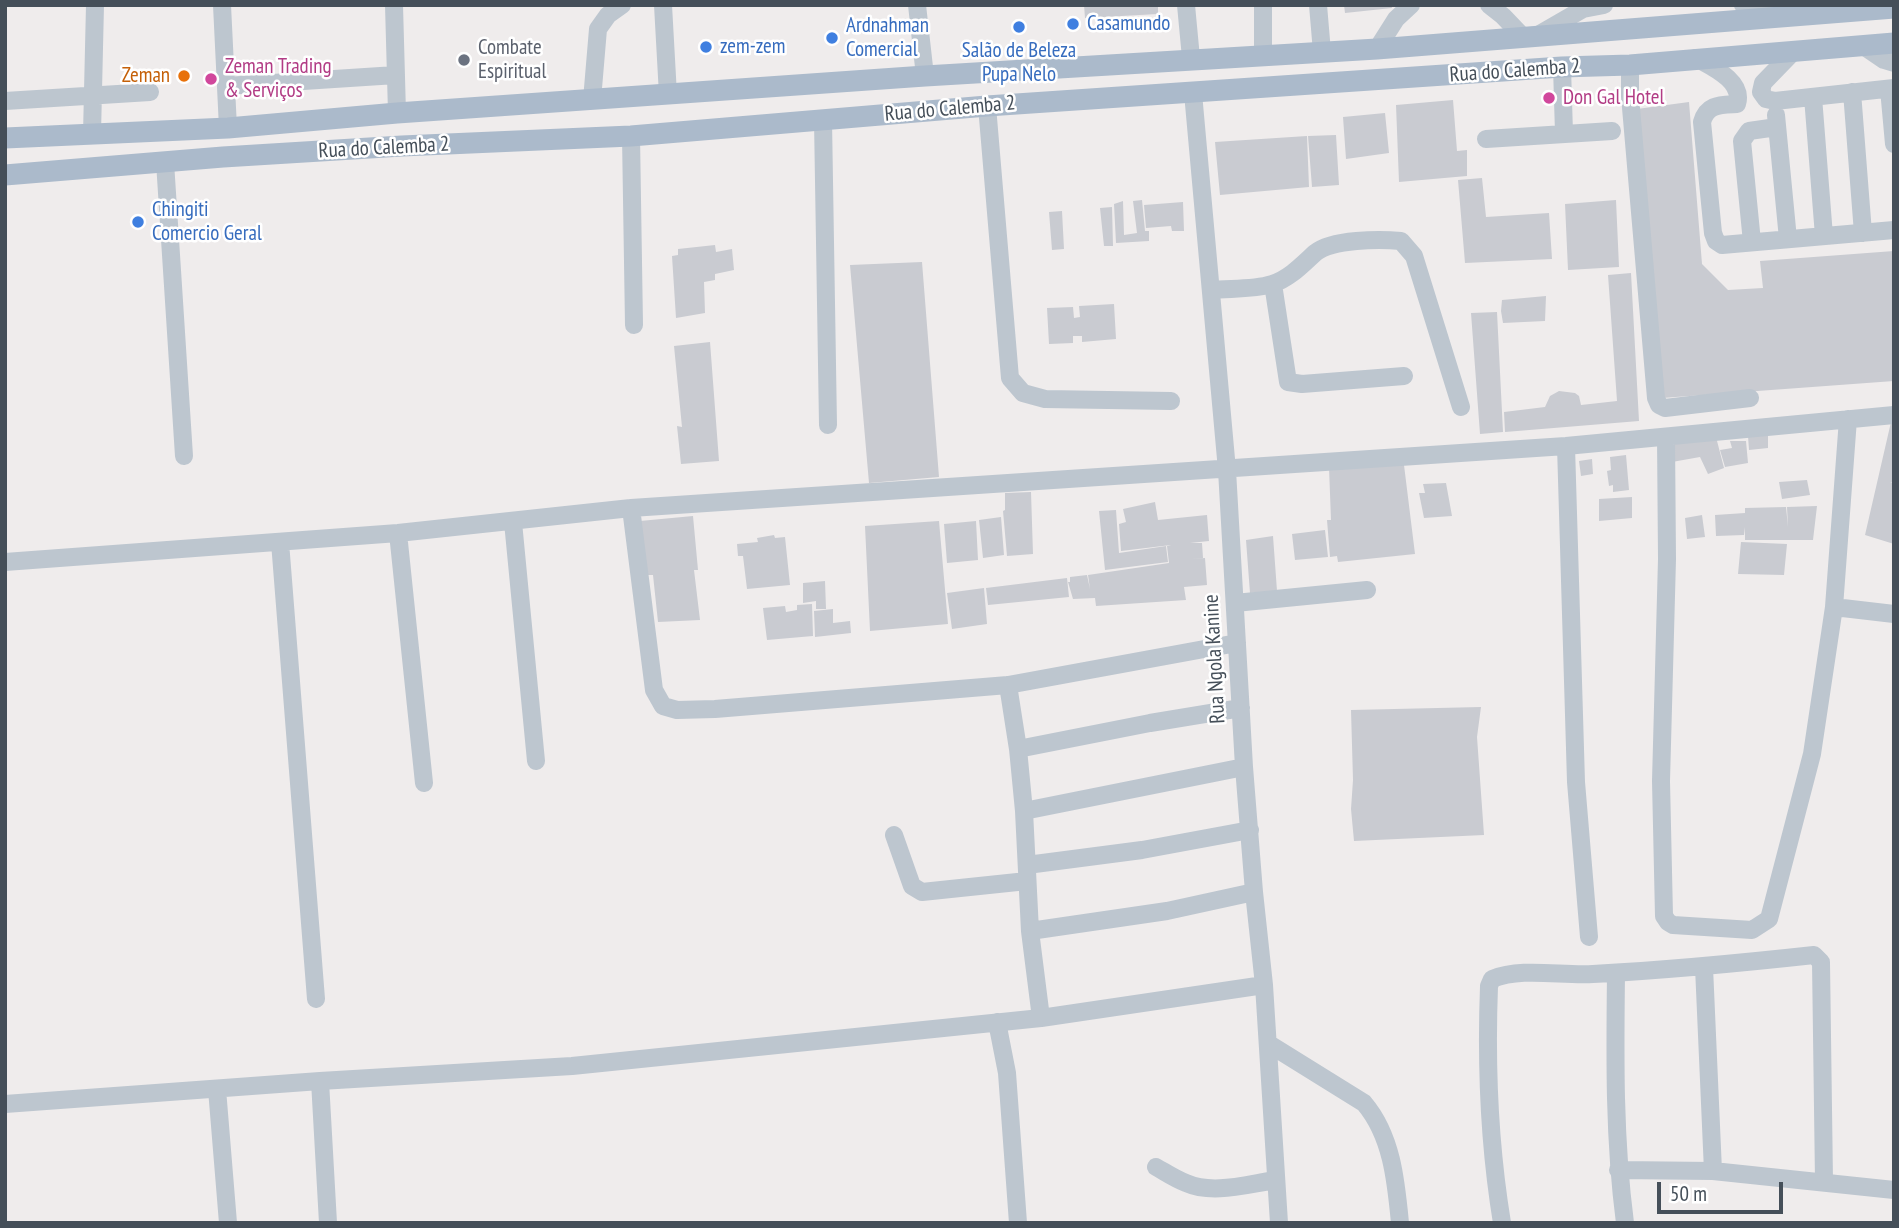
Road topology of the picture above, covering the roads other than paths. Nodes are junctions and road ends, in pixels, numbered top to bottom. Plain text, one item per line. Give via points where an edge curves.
1 (95, 5) edge
2 (222, 5) edge
3 (394, 5) edge
4 (622, 5) edge
5 (663, 5) edge
6 (917, 5) edge
7 (1186, 5) edge
8 (1263, 5) edge
9 (1318, 5) edge
10 (1604, 5) edge
11 (1743, 5) edge
12 (1406, 7) edge
13 (1493, 7) edge
14 (1894, 8) edge
15 (1777, 18) junction
16 (1529, 38) junction
17 (1894, 43) edge
18 (1862, 45) junction
19 (1377, 49) junction
20 (1794, 51) junction
21 (1322, 52) junction
22 (1263, 55) junction
23 (1191, 58) junction
24 (1696, 58) junction
25 (1894, 63) edge
26 (1630, 65) junction
27 (1562, 67) junction
28 (396, 75) junction
29 (925, 76) junction
30 (226, 86) junction
31 (1891, 89) edge
32 (150, 92) dead end
33 (1852, 92) junction
34 (1193, 93) junction
35 (93, 95) junction
36 (668, 95) junction
37 (1813, 97) junction
38 (592, 100) junction
39 (5, 101) edge
40 (1775, 101) junction
41 (987, 106) junction
42 (397, 113) junction
43 (823, 120) junction
44 (1777, 127) junction
45 (228, 128) junction
46 (1612, 131) dead end
47 (1564, 133) junction
48 (92, 134) junction
49 (631, 136) junction
50 (5, 138) edge
51 (1486, 139) dead end
52 (1894, 144) edge
53 (165, 162) junction
54 (5, 175) edge
55 (1894, 230) edge
56 (1863, 233) junction
57 (1824, 236) junction
58 (1788, 239) junction
59 (1752, 242) junction
60 (1273, 284) junction
61 (1211, 290) junction
62 (634, 325) dead end
63 (1404, 376) dead end
64 (1750, 398) dead end
65 (1171, 401) dead end
66 (1461, 407) dead end
67 (1894, 415) edge
68 (1848, 419) junction
69 (828, 425) dead end
70 (1667, 437) junction
71 (1566, 446) junction
72 (184, 456) dead end
73 (1227, 470) junction
74 (631, 509) junction
75 (513, 522) junction
76 (398, 533) junction
77 (280, 542) junction
78 (5, 562) edge
79 (1367, 590) dead end
80 (1235, 603) junction
81 (1835, 607) junction
82 (1894, 614) edge
83 (1237, 643) junction
84 (1008, 685) junction
85 (1241, 708) junction
86 (1018, 749) junction
87 (536, 761) dead end
88 (1244, 767) junction
89 (424, 783) dead end
90 (1024, 811) junction
91 (1250, 830) junction
92 (894, 835) dead end
93 (1027, 873) junction
94 (1254, 892) junction
95 (1030, 931) junction
96 (1589, 937) dead end
97 (1704, 967) junction
98 (1616, 973) junction
99 (1264, 985) junction
100 (316, 999) dead end
101 (1041, 1018) junction
102 (997, 1023) junction
103 (1269, 1044) junction
104 (320, 1081) junction
105 (217, 1090) junction
106 (5, 1104) edge
107 (1156, 1167) dead end
108 (1618, 1170) junction
109 (1713, 1171) junction
110 (1276, 1180) junction
111 (1824, 1181) junction
112 (1894, 1189) edge
113 (228, 1223) edge
114 (328, 1223) edge
115 (1018, 1223) edge
116 (1279, 1223) edge
117 (1400, 1223) edge
118 (1502, 1223) edge
119 (1625, 1223) edge

1 - 35 street
2 - 30 street
3 - 28 street
4 - 38 street via 598,29
5 - 36 street
6 - 29 street
7 - 23 street
8 - 22 street
9 - 21 street
10 - 16 street via 1583,9
11 - 15 street
12 - 19 street
13 - 16 street
14 - 15 main road, Rua do Calemba 2
15 - 16 main road, Rua do Calemba 2
16 - 19 main road, Rua do Calemba 2
17 - 18 main road, Rua do Calemba 2
18 - 20 main road, Rua do Calemba 2
18 - 25 street
19 - 21 main road, Rua do Calemba 2
20 - 24 main road, Rua do Calemba 2
20 - 40 street via 1763,83 1763,95
21 - 22 main road, Rua do Calemba 2
22 - 23 main road, Rua do Calemba 2
23 - 29 main road, Rua do Calemba 2
24 - 26 main road, Rua do Calemba 2
24 - 59 street via 1729,79 1739,100 1712,107 1702,122 1713,233 1722,245
26 - 27 main road, Rua do Calemba 2
26 - 64 street via 1656,398 1665,408
27 - 34 main road, Rua do Calemba 2
27 - 47 street
28 - 30 street
28 - 42 street
29 - 36 main road, Rua do Calemba 2
30 - 45 street
31 - 33 street
31 - 52 street
32 - 35 street
33 - 37 street
33 - 56 street
34 - 41 main road, Rua do Calemba 2
34 - 61 street, Rua Ngola Kanine
35 - 39 street
35 - 48 street
36 - 38 main road, Rua do Calemba 2
37 - 40 street
37 - 57 street
38 - 42 main road, Rua do Calemba 2
40 - 44 street
41 - 43 main road, Rua do Calemba 2
41 - 65 street via 1010,378 1023,393 1045,399
42 - 45 main road, Rua do Calemba 2
43 - 49 main road, Rua do Calemba 2
43 - 69 street
44 - 58 street
44 - 59 street via 1749,131 1742,141
45 - 48 main road, Rua do Calemba 2
46 - 47 street
47 - 51 street
48 - 50 main road, Rua do Calemba 2
49 - 53 main road, Rua do Calemba 2
49 - 62 street
53 - 54 main road, Rua do Calemba 2
53 - 72 street
55 - 56 street
56 - 57 street
57 - 58 street
58 - 59 street
60 - 61 street
60 - 63 street via 1288,382
60 - 66 street via 1306,264 1317,251 1375,238 1401,241 1414,256
61 - 73 street, Rua Ngola Kanine
67 - 68 street
68 - 70 street
68 - 81 street
70 - 71 street
70 - 81 street via 1661,781 1664,916 1673,925 1752,930 1769,919 1812,754
71 - 73 street
71 - 96 street via 1576,768
73 - 74 street
73 - 80 street, Rua Ngola Kanine
74 - 75 street
74 - 84 street via 654,690 663,706 715,709
75 - 76 street
75 - 87 street
76 - 77 street
76 - 89 street
77 - 78 street
77 - 100 street
79 - 80 street
80 - 83 street, Rua Ngola Kanine
81 - 82 street
83 - 84 street
83 - 85 street, Rua Ngola Kanine
84 - 86 street
85 - 86 street
85 - 88 street, Rua Ngola Kanine
86 - 90 street
88 - 90 street
88 - 91 street, Rua Ngola Kanine
90 - 93 street
91 - 93 street
91 - 94 street, Rua Ngola Kanine
92 - 93 street via 912,886 922,892
93 - 95 street
94 - 95 street via 1167,911
94 - 99 street, Rua Ngola Kanine
95 - 101 street
97 - 98 street
97 - 109 street
97 - 111 street via 1814,955 1821,962
98 - 108 street
98 - 118 street via 1504,974 1492,979 1488,1036 1491,1138
99 - 101 street
99 - 103 street, Rua Ngola Kanine
101 - 102 street
102 - 104 street via 572,1066
102 - 115 street via 1007,1073
103 - 110 street, Rua Ngola Kanine
103 - 117 street via 1364,1103 1375,1116 1397,1185
104 - 105 street
104 - 114 street
105 - 106 street
105 - 113 street
107 - 110 street via 1201,1188
108 - 109 street
108 - 119 street
109 - 111 street
110 - 116 street, Rua Ngola Kanine
111 - 112 street

